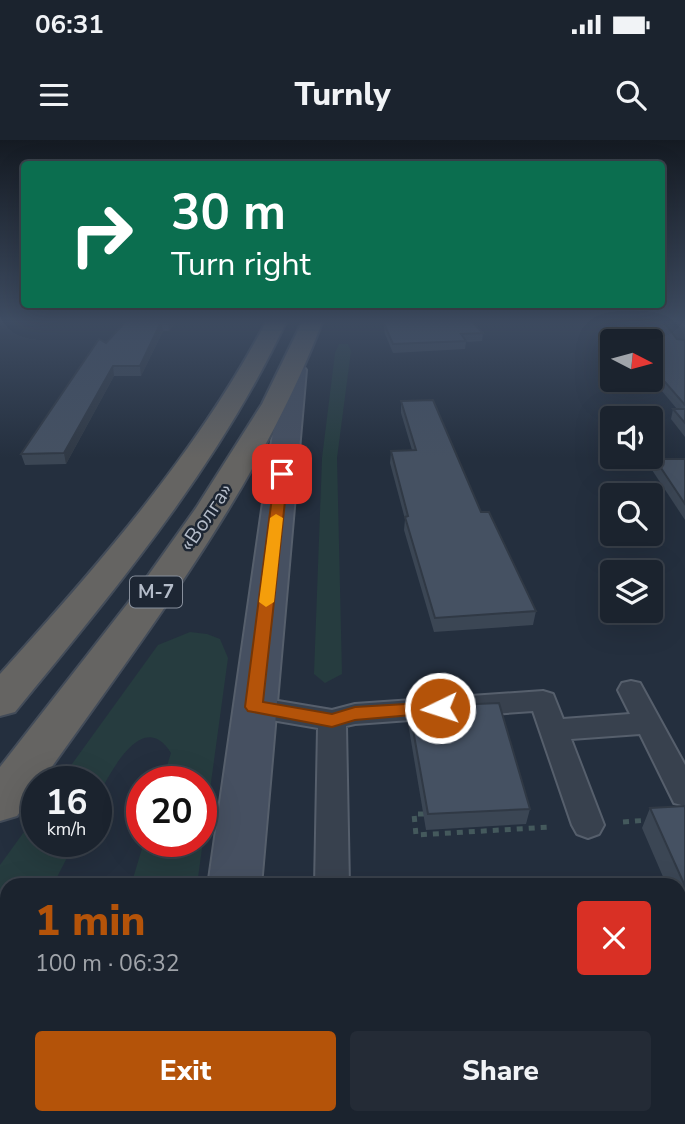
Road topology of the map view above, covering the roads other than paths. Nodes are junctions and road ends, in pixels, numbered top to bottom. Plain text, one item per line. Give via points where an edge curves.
1 (253, 366) edge
2 (296, 366) edge
3 (294, 370) junction
4 (631, 690) dead end
5 (0, 701) edge
6 (254, 707) junction
7 (332, 720) junction
8 (648, 723) junction
9 (554, 730) junction
10 (685, 794) edge
11 (0, 802) edge
12 (588, 825) dead end
13 (235, 878) edge
14 (332, 878) edge

1 - 5 highway, «Волга» / М-7 via 182,475 91,595
2 - 3 highway, «Волга» / М-7
3 - 6 main road
3 - 11 highway, «Волга» / М-7 via 250,451 150,601
4 - 8 lane
6 - 7 lane
6 - 13 main road
7 - 9 lane via 355,714 543,701
7 - 14 lane
8 - 9 lane
8 - 10 lane
9 - 12 lane

